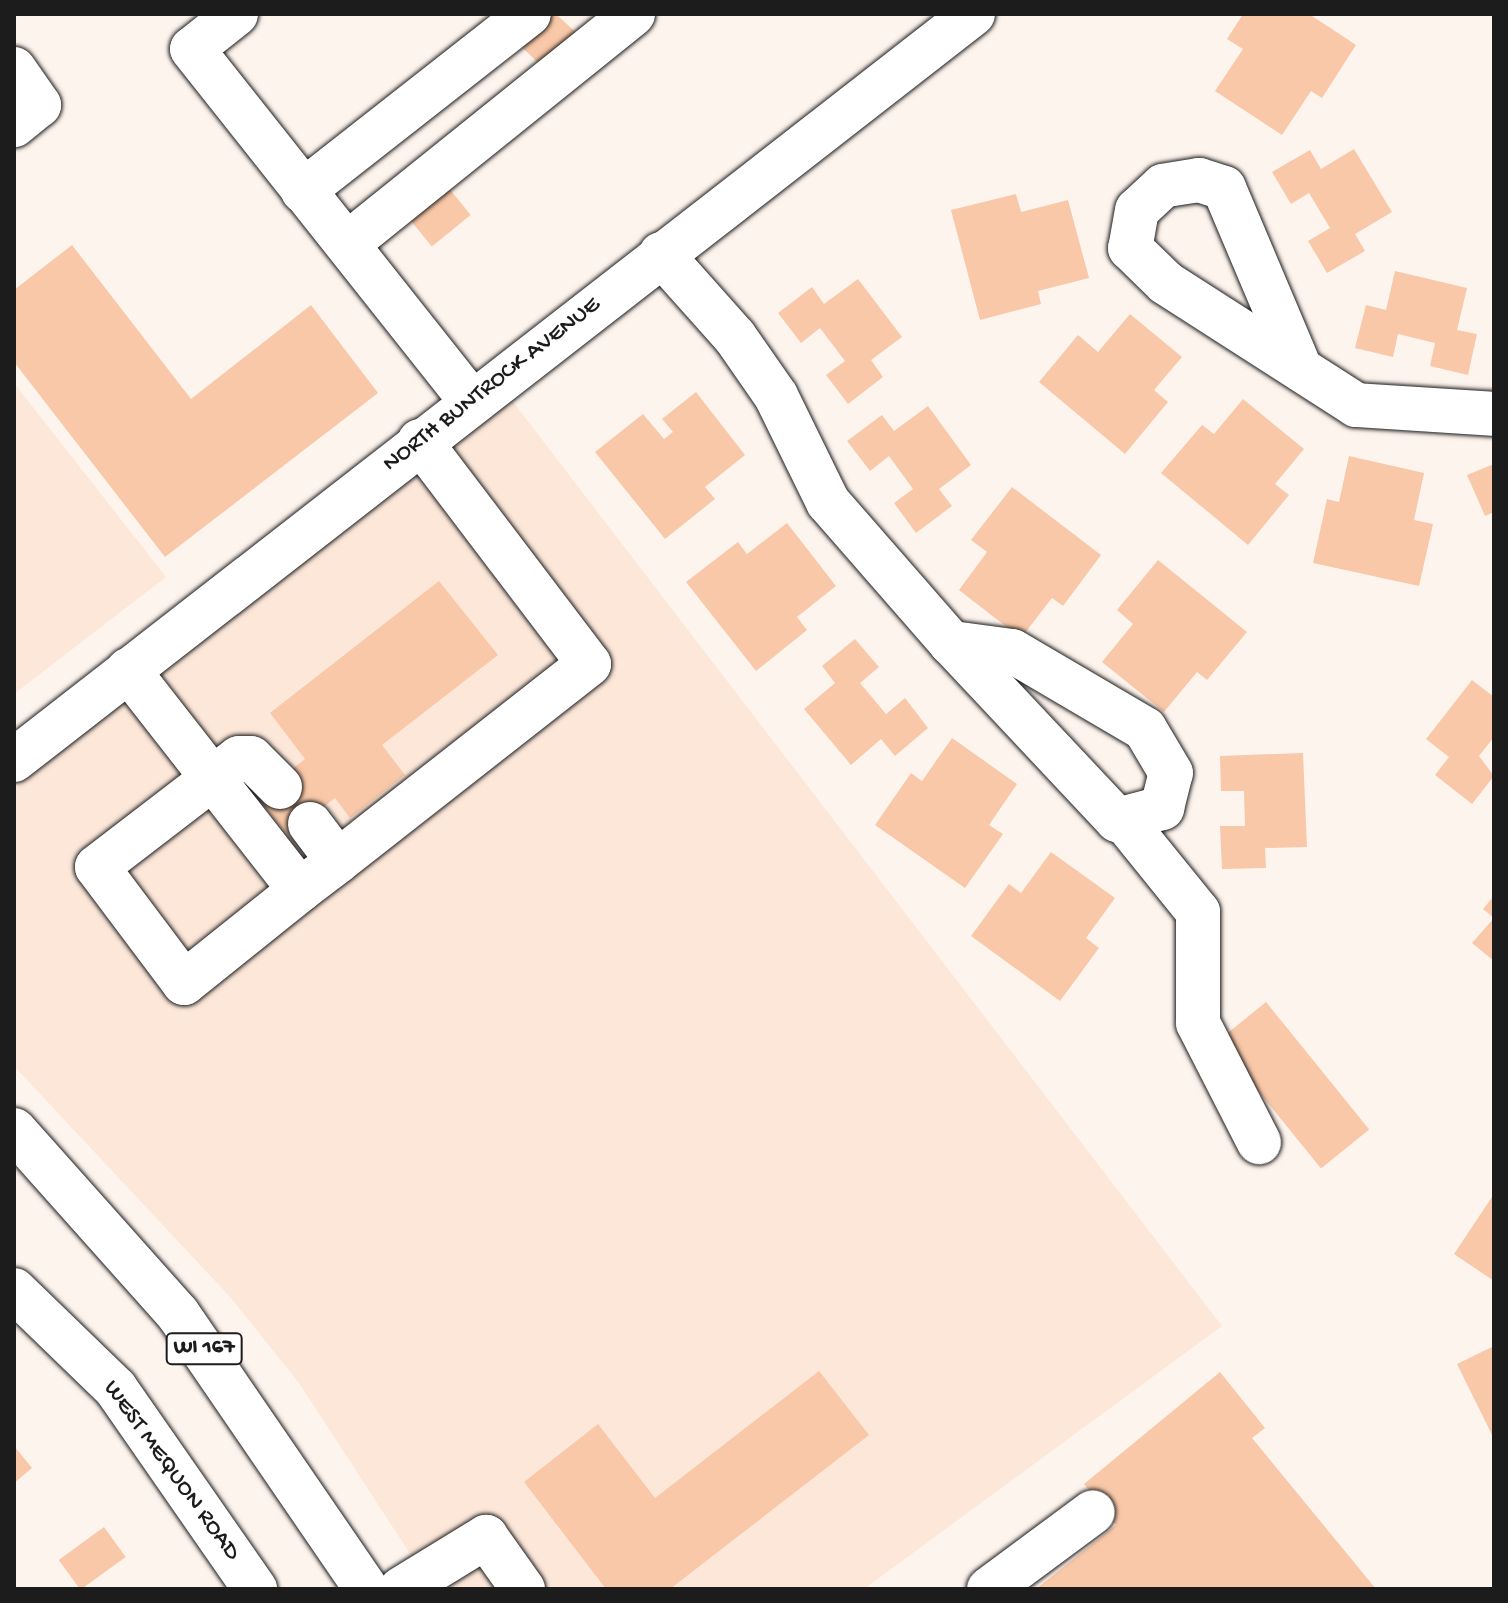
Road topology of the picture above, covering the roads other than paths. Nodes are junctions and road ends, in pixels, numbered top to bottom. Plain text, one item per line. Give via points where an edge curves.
1 (236, 14) edge
2 (529, 14) edge
3 (633, 14) edge
4 (973, 14) edge
5 (14, 69) edge
6 (14, 125) edge
7 (303, 191) junction
8 (347, 244) junction
9 (661, 254) junction
10 (1297, 361) dead end
11 (471, 401) junction
12 (1494, 414) edge
13 (420, 441) junction
14 (951, 643) junction
15 (128, 670) junction
16 (14, 760) edge
17 (212, 776) junction
18 (280, 787) dead end
19 (1122, 818) junction
20 (310, 824) dead end
21 (338, 861) junction
22 (300, 890) junction
23 (15, 1132) edge
24 (1259, 1142) dead end
25 (14, 1290) edge
26 (1093, 1512) dead end
27 (255, 1589) edge
28 (366, 1589) edge
29 (401, 1589) edge
30 (523, 1589) edge
31 (989, 1589) edge

1 - 7 street via 192,49
2 - 7 street
3 - 8 street
4 - 9 street, NORTH BUNTROCK AVENUE
5 - 6 street via 39,105
7 - 8 street
8 - 11 street
9 - 11 street, NORTH BUNTROCK AVENUE
9 - 14 street via 735,337 776,396 828,502
10 - 12 street via 1356,405
11 - 13 street, NORTH BUNTROCK AVENUE
13 - 15 street, NORTH BUNTROCK AVENUE
13 - 21 street via 589,664
14 - 19 street via 1117,820
14 - 19 street via 1012,651 1145,729 1171,773 1162,808
15 - 16 street, NORTH BUNTROCK AVENUE
15 - 17 street
17 - 18 street via 251,758
17 - 22 street
17 - 22 street via 97,867 184,983
19 - 24 street via 1198,912 1198,1023
20 - 21 street
21 - 22 street
23 - 28 street, WI 167 via 178,1314
25 - 27 street, WEST MEQUON ROAD via 116,1389
26 - 31 street
29 - 30 street via 486,1537

